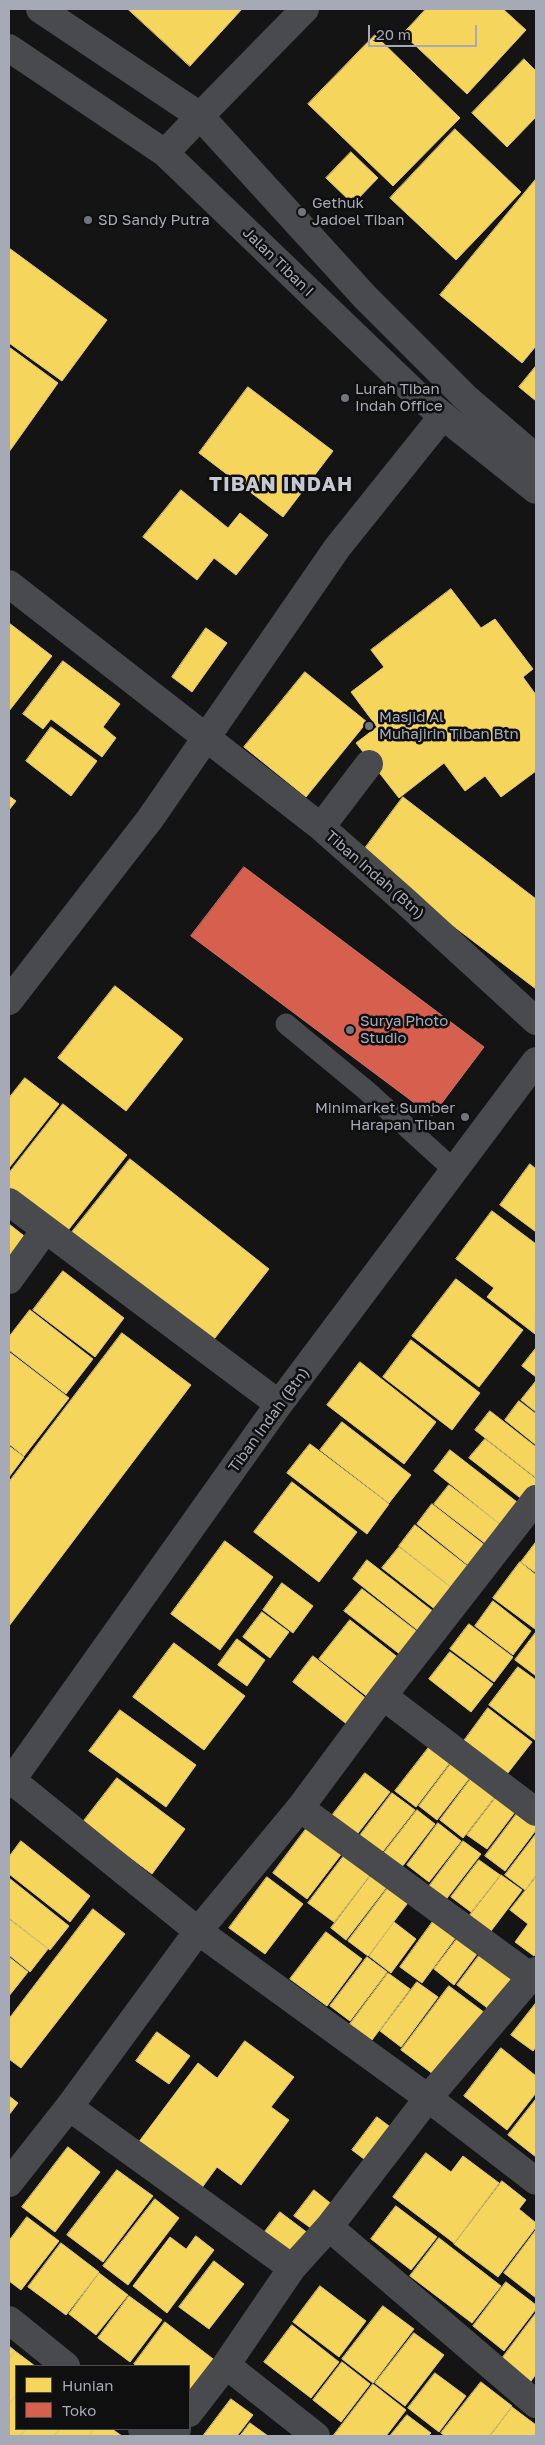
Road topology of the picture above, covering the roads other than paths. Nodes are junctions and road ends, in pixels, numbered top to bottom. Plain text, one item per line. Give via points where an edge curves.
1 (40, 9) edge
2 (305, 9) edge
3 (9, 48) edge
4 (200, 116) junction
5 (165, 153) junction
6 (442, 417) junction
7 (536, 458) edge
8 (536, 490) edge
9 (9, 584) edge
10 (207, 737) junction
11 (369, 764) dead end
12 (321, 827) junction
13 (9, 1001) edge
14 (536, 1021) edge
15 (286, 1024) dead end
16 (536, 1061) edge
17 (455, 1171) junction
18 (9, 1202) edge
19 (45, 1230) junction
20 (9, 1280) edge
21 (279, 1404) junction
22 (534, 1505) edge
23 (383, 1696) junction
24 (10, 1781) edge
25 (300, 1808) junction
26 (536, 1812) edge
27 (198, 1931) junction
28 (534, 1974) edge
29 (428, 2098) junction
30 (69, 2107) junction
31 (536, 2181) edge
32 (9, 2183) edge
33 (329, 2227) junction
34 (292, 2268) junction
35 (9, 2320) edge
36 (65, 2365) edge
37 (226, 2365) junction
38 (536, 2404) edge
39 (190, 2412) edge
40 (316, 2436) edge

1 - 4 street
2 - 4 street
3 - 5 street, Jalan Tiban I
4 - 5 street
4 - 7 street via 371,303 465,397
5 - 6 street, Jalan Tiban I
6 - 8 street, Jalan Tiban I
6 - 10 street via 337,548
9 - 10 street, Tiban Indah (Btn)
10 - 12 street, Tiban Indah (Btn)
10 - 13 street via 150,819
11 - 12 street
12 - 14 street, Tiban Indah (Btn)
15 - 17 lane via 367,1091
16 - 17 street, Tiban Indah (Btn)
17 - 21 street, Tiban Indah (Btn)
18 - 19 street
19 - 20 street
19 - 21 street
21 - 24 street, Tiban Indah (Btn)
22 - 23 street
23 - 25 street
23 - 26 street
24 - 27 street
25 - 27 street
25 - 28 street
27 - 29 street
27 - 30 street
28 - 29 street
29 - 31 street
29 - 33 street
30 - 32 street
30 - 34 street
33 - 34 street
33 - 38 street
34 - 37 street
35 - 36 street
37 - 39 street
37 - 40 street

